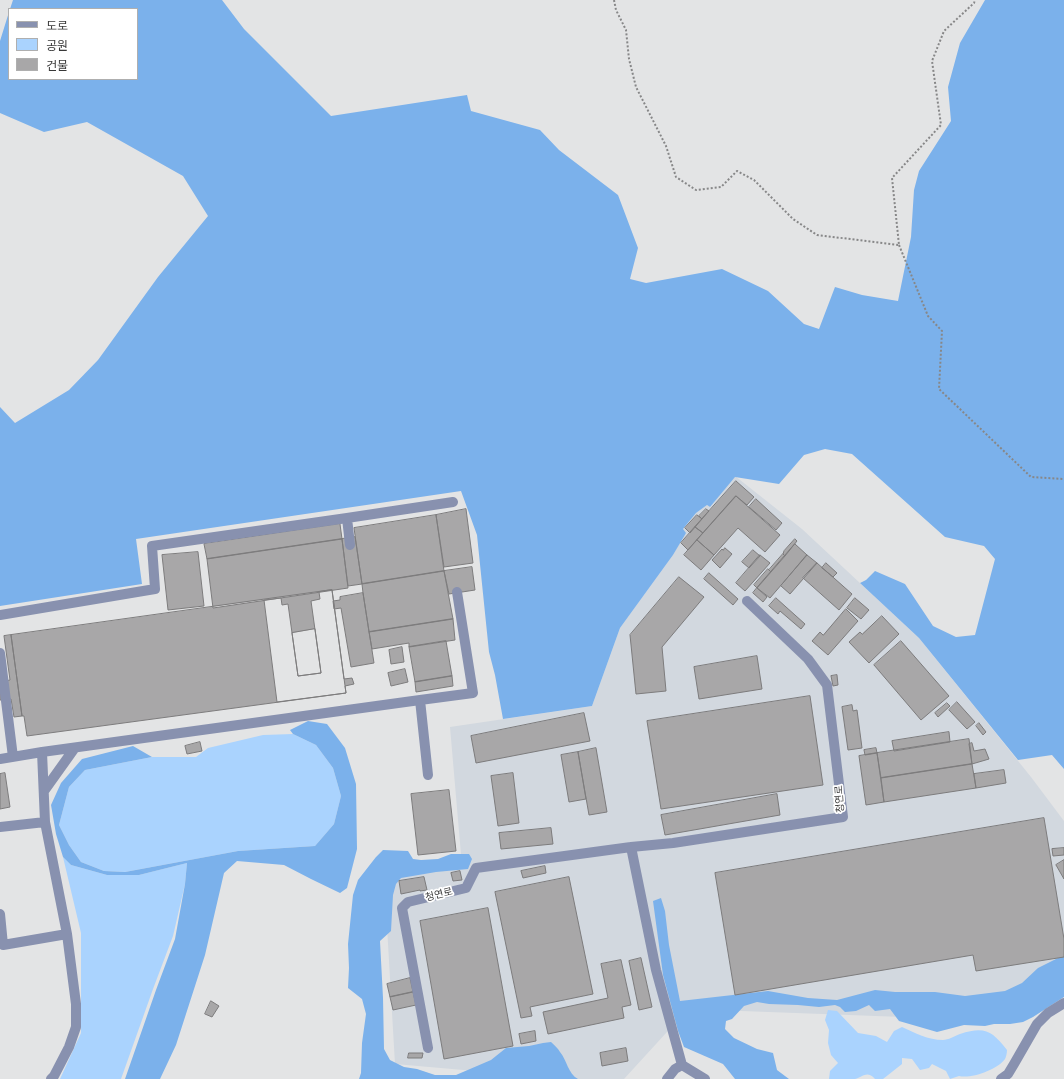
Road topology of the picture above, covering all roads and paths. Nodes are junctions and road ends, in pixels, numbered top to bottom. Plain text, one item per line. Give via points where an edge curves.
1 (614, 0) edge
2 (975, 0) edge
3 (899, 244) junction
4 (1064, 479) edge
5 (453, 502) dead end
6 (347, 518) junction
7 (350, 545) dead end
8 (457, 592) dead end
9 (747, 601) dead end
10 (0, 615) edge
11 (0, 653) edge
12 (420, 700) junction
13 (74, 749) junction
14 (42, 752) junction
15 (13, 757) junction
16 (0, 759) edge
17 (428, 775) dead end
18 (44, 791) junction
19 (45, 822) junction
20 (0, 826) edge
21 (631, 847) junction
22 (0, 914) edge
23 (67, 934) junction
24 (1064, 1003) edge
25 (428, 1048) dead end
26 (682, 1065) junction
27 (51, 1079) edge
28 (667, 1079) edge
29 (705, 1079) edge
30 (1002, 1079) edge

1 - 3 path via 626,30 629,60 636,88 666,146 676,177 696,190 721,187 737,171 754,180 793,219 817,235
2 - 3 path via 944,31 932,61 941,125 892,178
3 - 4 path via 928,316 942,330 939,389 1031,477
5 - 6 street
6 - 7 street
6 - 10 street via 152,546 155,589
8 - 12 street via 473,693
9 - 21 street, 청연로 via 808,660 827,685 843,817
11 - 15 street
12 - 13 street
12 - 17 street
13 - 14 street
13 - 18 street
14 - 15 street
14 - 18 street
15 - 16 street
18 - 19 street
19 - 20 street
19 - 23 street
21 - 25 street, 청연로 via 476,868 466,888 408,902 402,908
21 - 26 street via 656,970
22 - 23 street via 3,945
23 - 27 street via 76,1004 76,1027 69,1047
24 - 30 street via 1037,1024 1008,1074
26 - 28 street via 674,1069
26 - 29 street

